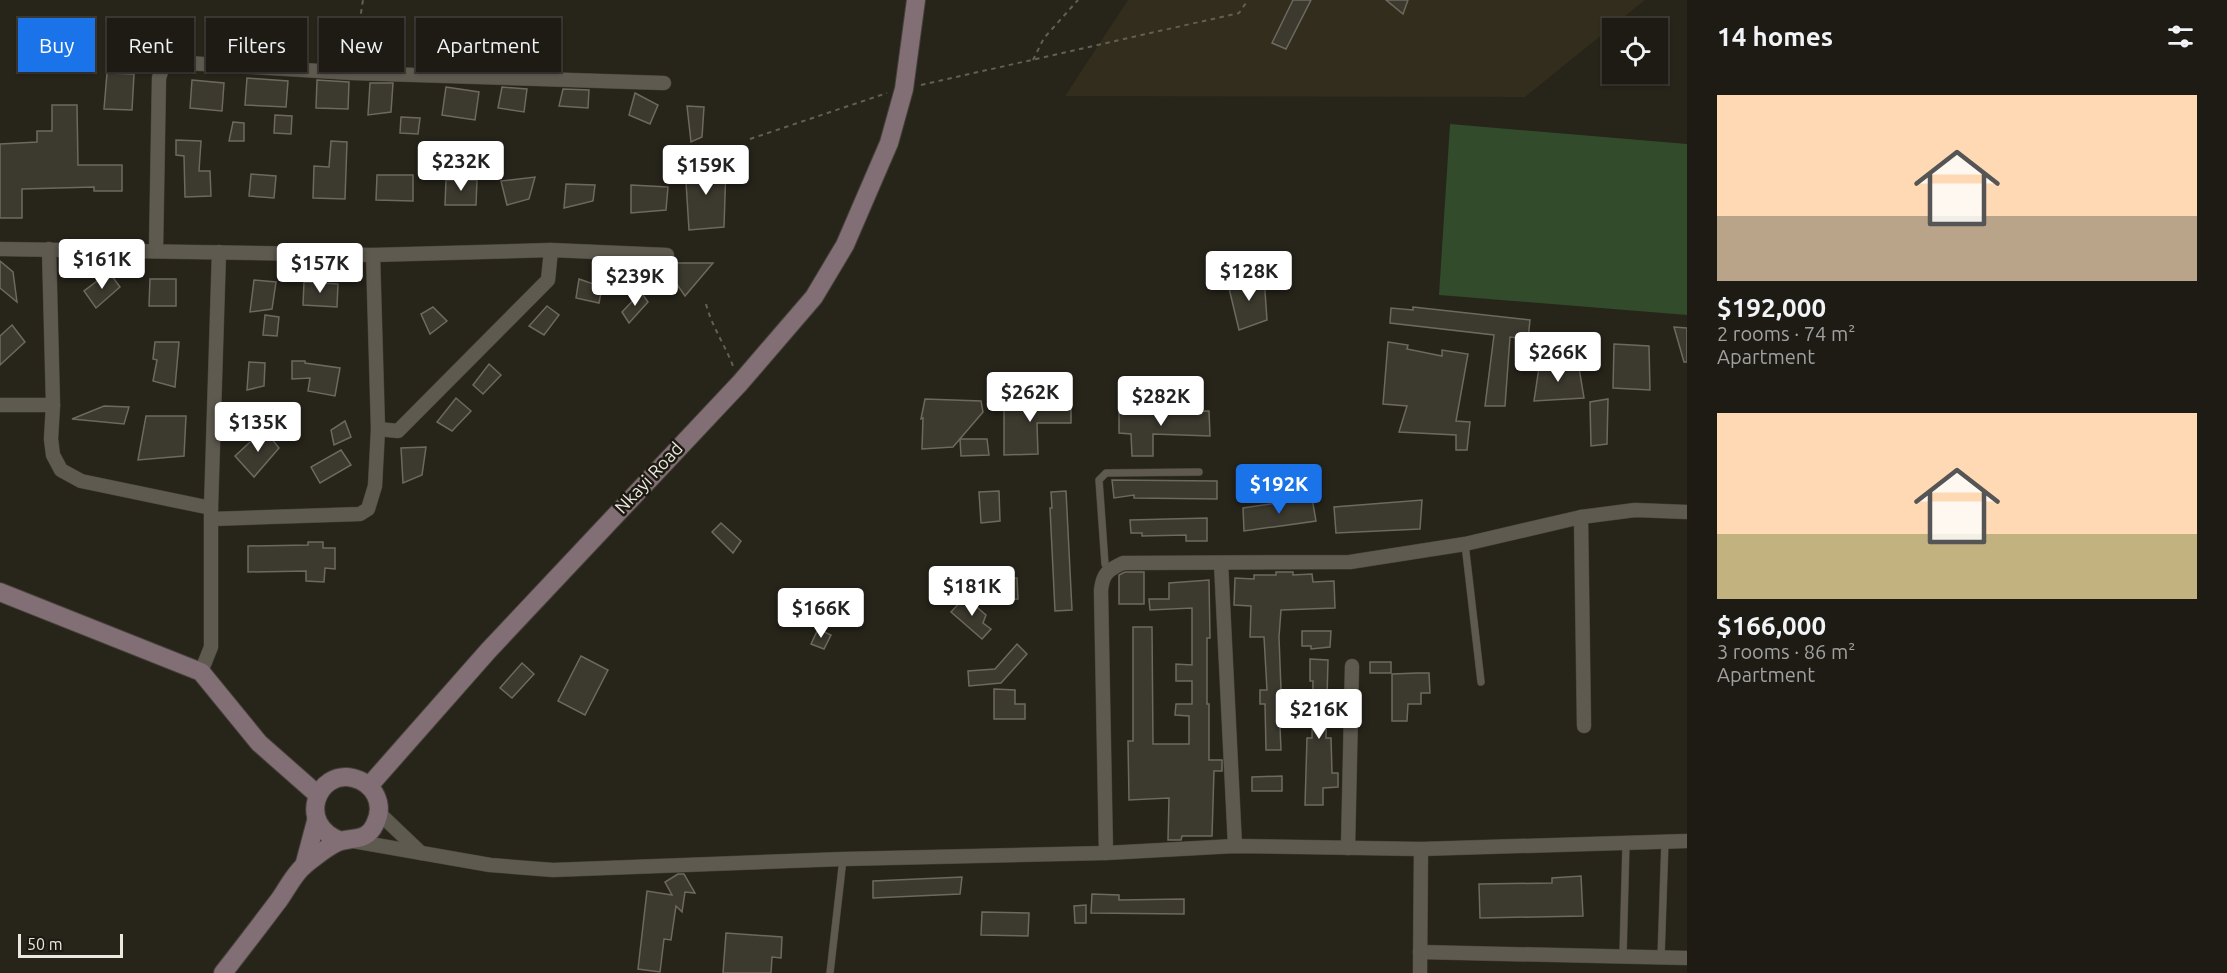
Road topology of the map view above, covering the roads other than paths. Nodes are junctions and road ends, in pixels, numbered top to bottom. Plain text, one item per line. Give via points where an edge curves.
1 (916, 0) edge
2 (663, 83) dead end
3 (0, 249) edge
4 (49, 249) junction
5 (156, 250) junction
6 (551, 250) junction
7 (219, 252) junction
8 (373, 255) junction
9 (667, 255) dead end
10 (0, 405) edge
11 (53, 405) junction
12 (378, 429) junction
13 (1199, 472) dead end
14 (1687, 512) edge
15 (212, 514) junction
16 (1581, 517) junction
17 (1465, 544) junction
18 (1221, 563) junction
19 (1108, 570) junction
20 (0, 592) edge
21 (1352, 666) dead end
22 (201, 672) junction
23 (1480, 682) dead end
24 (1584, 726) dead end
25 (369, 786) junction
26 (318, 795) junction
27 (379, 813) junction
28 (316, 821) junction
29 (347, 841) junction
30 (1665, 842) junction
31 (1687, 842) edge
32 (1626, 843) junction
33 (1235, 846) junction
34 (1348, 849) junction
35 (1421, 849) junction
36 (421, 853) junction
37 (1106, 853) junction
38 (843, 859) junction
39 (304, 866) junction
40 (1420, 952) junction
41 (1623, 955) junction
42 (1661, 957) junction
43 (1687, 958) edge
44 (223, 973) edge
45 (830, 973) edge
46 (1420, 973) edge

1 - 25 main road, Nkayi Road via 904,89 890,143 845,245 814,297 740,383 488,651
2 - 5 street via 171,63 163,66 159,78
3 - 4 street
4 - 5 street
4 - 11 street
5 - 7 street
6 - 8 street
6 - 9 street
6 - 12 street via 548,280 398,431
7 - 8 street
7 - 15 street
8 - 12 street
10 - 11 street
11 - 15 street via 51,439 53,455 61,470 81,481
12 - 15 street via 373,498 368,509 360,514
13 - 19 lane via 1106,473 1100,480
14 - 16 street via 1635,510
15 - 22 street via 211,647
16 - 17 street
16 - 24 street
17 - 18 street via 1350,562
17 - 23 lane
18 - 19 street via 1123,563
18 - 33 street
19 - 37 street via 1101,590
20 - 22 main road
21 - 34 street
22 - 26 main road via 259,743
25 - 26 main road via 352,777 332,780
25 - 27 main road via 379,803
26 - 28 main road via 314,807
27 - 29 main road via 370,831
27 - 36 street
28 - 29 main road via 330,837
28 - 39 main road
29 - 36 street
29 - 39 main road
30 - 31 street
30 - 32 street
30 - 42 lane
32 - 35 street
32 - 41 lane
33 - 34 street
33 - 37 street
34 - 35 street
35 - 40 street
36 - 38 street via 490,865 553,870
37 - 38 street
38 - 45 lane
39 - 44 main road
40 - 41 street
40 - 46 street
41 - 42 street
42 - 43 street

